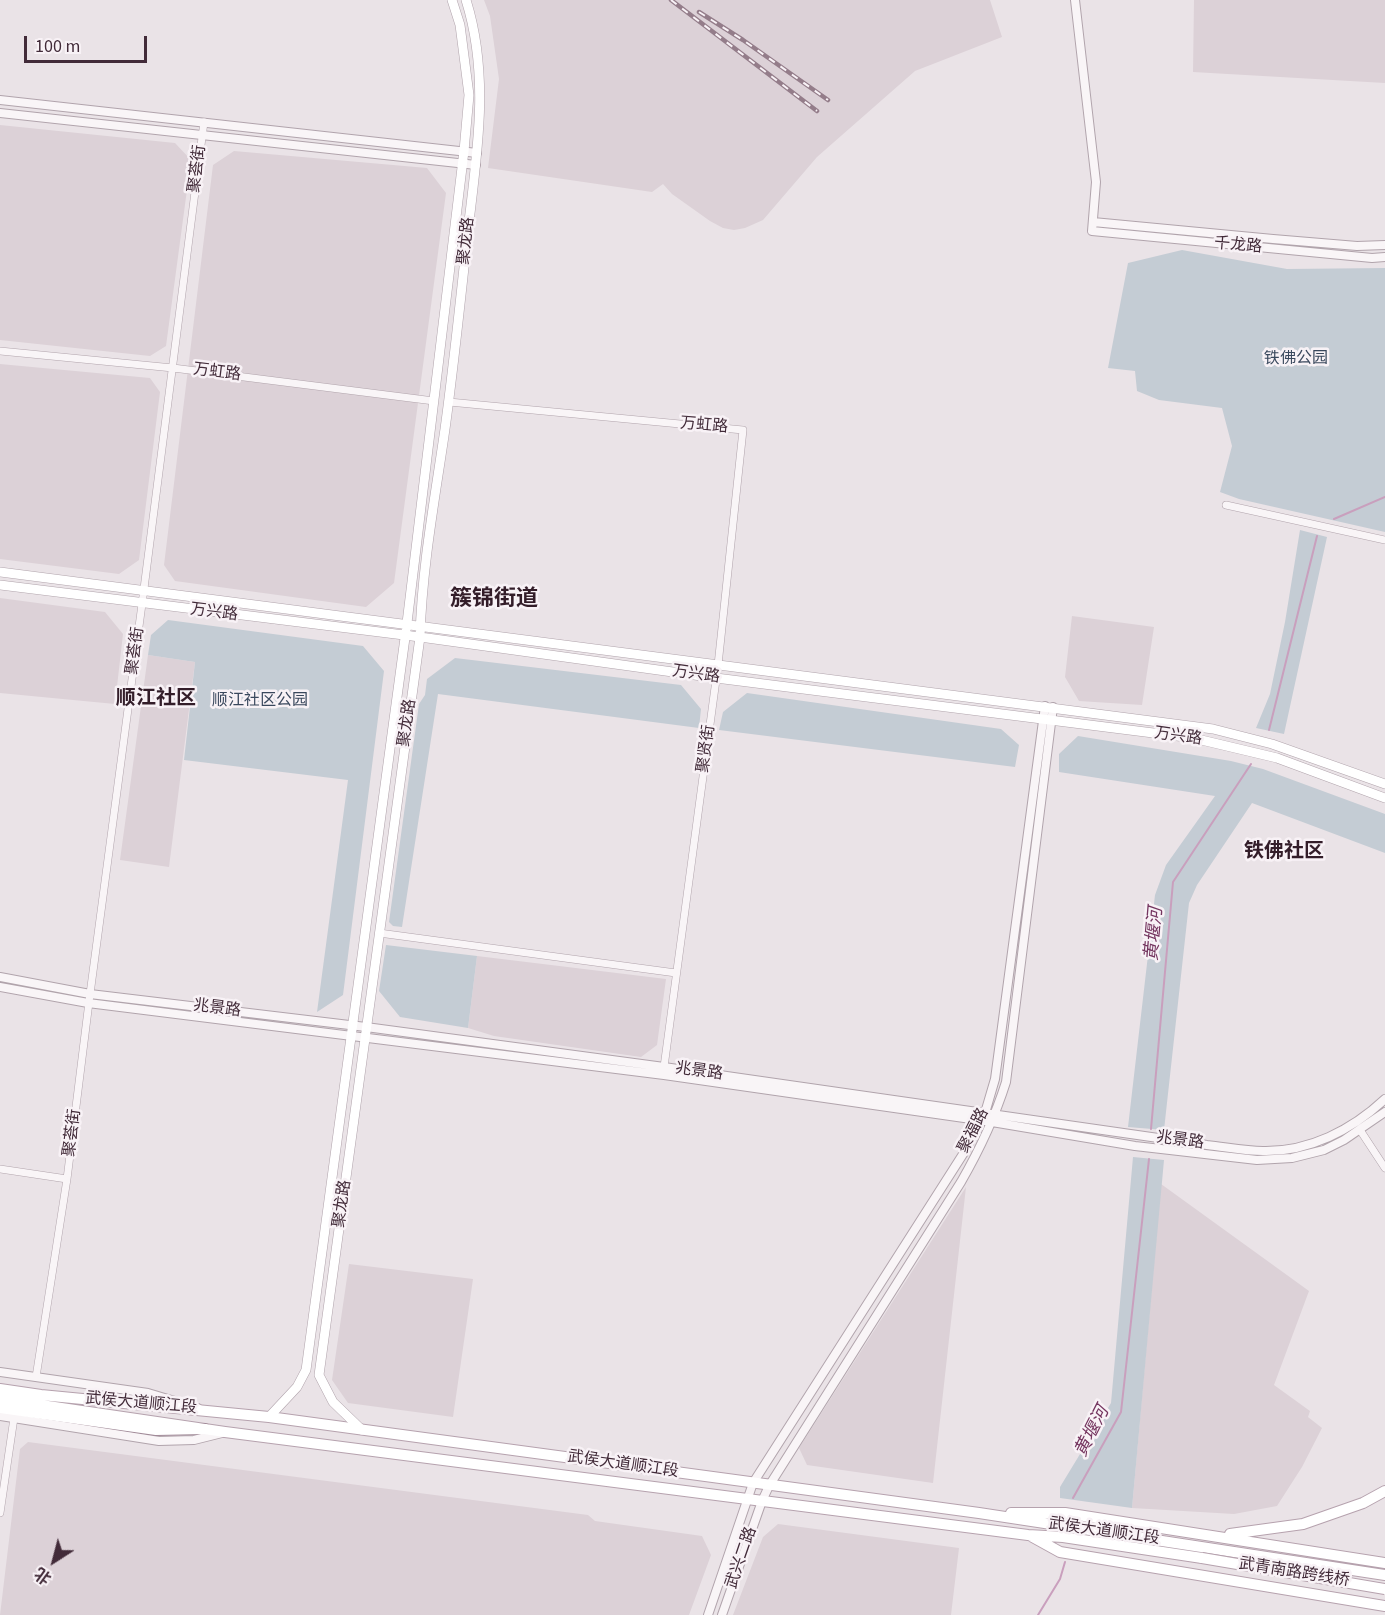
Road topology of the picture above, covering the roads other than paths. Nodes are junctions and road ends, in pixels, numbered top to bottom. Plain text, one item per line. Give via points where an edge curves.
1 (452, 0) edge
2 (466, 0) edge
3 (1075, 0) edge
4 (0, 100) edge
5 (0, 113) edge
6 (204, 122) junction
7 (203, 135) junction
8 (464, 151) junction
9 (477, 153) junction
10 (463, 163) junction
11 (476, 165) junction
12 (1093, 222) junction
13 (1385, 245) edge
14 (1385, 257) edge
15 (0, 351) edge
16 (173, 368) junction
17 (434, 400) junction
18 (449, 402) junction
19 (743, 430) joint
20 (1226, 505) dead end
21 (1385, 540) edge
22 (0, 572) edge
23 (0, 585) edge
24 (144, 590) junction
25 (142, 604) junction
26 (407, 623) junction
27 (421, 625) junction
28 (405, 636) junction
29 (420, 637) junction
30 (718, 665) junction
31 (716, 678) junction
32 (1049, 707) junction
33 (1047, 720) junction
34 (1385, 784) edge
35 (1385, 798) edge
36 (379, 933) junction
37 (676, 973) junction
38 (0, 977) edge
39 (0, 987) edge
40 (89, 999) junction
41 (352, 1025) junction
42 (366, 1027) junction
43 (351, 1037) junction
44 (365, 1038) junction
45 (664, 1066) junction
46 (1385, 1099) edge
47 (1385, 1112) edge
48 (983, 1117) junction
49 (994, 1118) junction
50 (1360, 1130) junction
51 (1385, 1167) edge
52 (0, 1169) edge
53 (67, 1179) junction
54 (0, 1372) edge
55 (36, 1377) junction
56 (0, 1389) edge
57 (0, 1399) edge
58 (40, 1404) junction
59 (0, 1408) edge
60 (204, 1410) junction
61 (0, 1416) edge
62 (269, 1417) junction
63 (14, 1418) junction
64 (362, 1430) junction
65 (225, 1432) junction
66 (657, 1470) junction
67 (753, 1483) junction
68 (769, 1485) junction
69 (657, 1487) junction
70 (1385, 1491) edge
71 (747, 1498) junction
72 (762, 1501) junction
73 (0, 1513) edge
74 (979, 1513) junction
75 (1028, 1535) junction
76 (1218, 1536) junction
77 (1203, 1546) joint
78 (1202, 1558) joint
79 (1385, 1563) edge
80 (1385, 1575) edge
81 (1385, 1588) edge
82 (1385, 1606) edge
83 (708, 1615) edge
84 (722, 1615) edge

1 - 8 main road, 聚龙路 via 460,25 469,95
2 - 9 main road, 聚龙路 via 474,23 479,64
3 - 12 street via 1096,182
4 - 6 street
5 - 7 street
6 - 7 street, 聚荟街
6 - 8 street
7 - 10 street
7 - 16 street, 聚荟街
8 - 9 street
8 - 10 main road, 聚龙路
9 - 11 main road, 聚龙路
10 - 11 street
10 - 17 main road, 聚龙路
11 - 18 main road, 聚龙路
12 - 13 street, 千龙路 via 1357,246
12 - 14 street, 千龙路 via 1092,231
15 - 16 street, 万虹路
16 - 17 street, 万虹路
16 - 24 street, 聚荟街
17 - 26 main road, 聚龙路
18 - 19 street, 万虹路
18 - 27 main road, 聚龙路 via 424,576
19 - 30 street, 聚贤街
20 - 21 street
22 - 24 main road
23 - 25 main road, 万兴路
24 - 25 street, 聚荟街
24 - 26 main road
25 - 28 main road, 万兴路
25 - 40 street, 聚荟街
26 - 27 main road
26 - 28 main road, 聚龙路
27 - 29 main road, 聚龙路
27 - 30 main road
28 - 29 main road, 万兴路
28 - 41 main road, 聚龙路
29 - 31 main road, 万兴路
29 - 36 main road, 聚龙路
30 - 31 street, 聚贤街
30 - 32 main road
31 - 33 main road, 万兴路
31 - 37 street, 聚贤街
32 - 33 street, 聚福路
32 - 34 main road via 1213,729
33 - 35 main road, 万兴路 via 1235,747
33 - 48 street, 聚福路 via 995,1079
33 - 49 street, 武兴二路 via 1006,1082
36 - 37 street
36 - 42 main road, 聚龙路
37 - 45 street, 聚贤街
38 - 40 street, 兆景路
39 - 40 street, 兆景路
40 - 41 street, 兆景路
40 - 43 street, 兆景路
40 - 53 street, 聚荟街
41 - 42 street, 兆景路
41 - 43 main road, 聚龙路
42 - 44 main road, 聚龙路
42 - 45 street, 兆景路
43 - 44 street, 兆景路
43 - 62 main road, 聚龙路 via 306,1370 297,1387
44 - 48 street, 兆景路
44 - 64 main road, 聚龙路 via 319,1376 333,1402
45 - 48 street, 兆景路
46 - 49 street, 兆景路 via 1339,1133 1289,1150 1207,1145
47 - 50 street, 兆景路
48 - 49 street, 兆景路
48 - 67 street, 聚福路
49 - 50 street, 兆景路 via 1135,1146 1257,1160 1292,1158 1324,1150
49 - 68 street, 武兴二路 via 961,1182
50 - 51 street
52 - 53 street, 聚荟街
53 - 55 street, 聚荟街
54 - 55 street
55 - 60 street via 148,1393
56 - 58 main road
57 - 58 main road
58 - 59 main road
58 - 60 main road, 武侯大道顺江段
58 - 65 main road, 武侯大道顺江段 via 156,1430
60 - 62 main road, 武侯大道顺江段
61 - 63 street
62 - 64 main road, 武侯大道顺江段
63 - 65 street via 159,1441 194,1440
63 - 73 street
64 - 66 main road, 武侯大道顺江段
65 - 69 main road, 武侯大道顺江段
66 - 67 main road, 武侯大道顺江段
66 - 69 main road
67 - 68 main road, 武侯大道顺江段
67 - 71 street, 聚福路
68 - 72 street, 武兴二路
68 - 74 main road, 武侯大道顺江段
69 - 71 main road, 武侯大道顺江段
70 - 76 main road via 1303,1524
71 - 72 main road, 武侯大道顺江段
71 - 83 street, 聚福路
72 - 75 main road, 武侯大道顺江段
72 - 84 street, 武兴二路
74 - 76 main road via 1065,1513
74 - 77 main road, 武侯大道顺江段
75 - 78 main road, 武侯大道顺江段
75 - 82 main road via 1060,1552
76 - 79 main road
77 - 80 main road, 武青南路跨线桥
78 - 81 main road, 武青南路跨线桥, bridge

